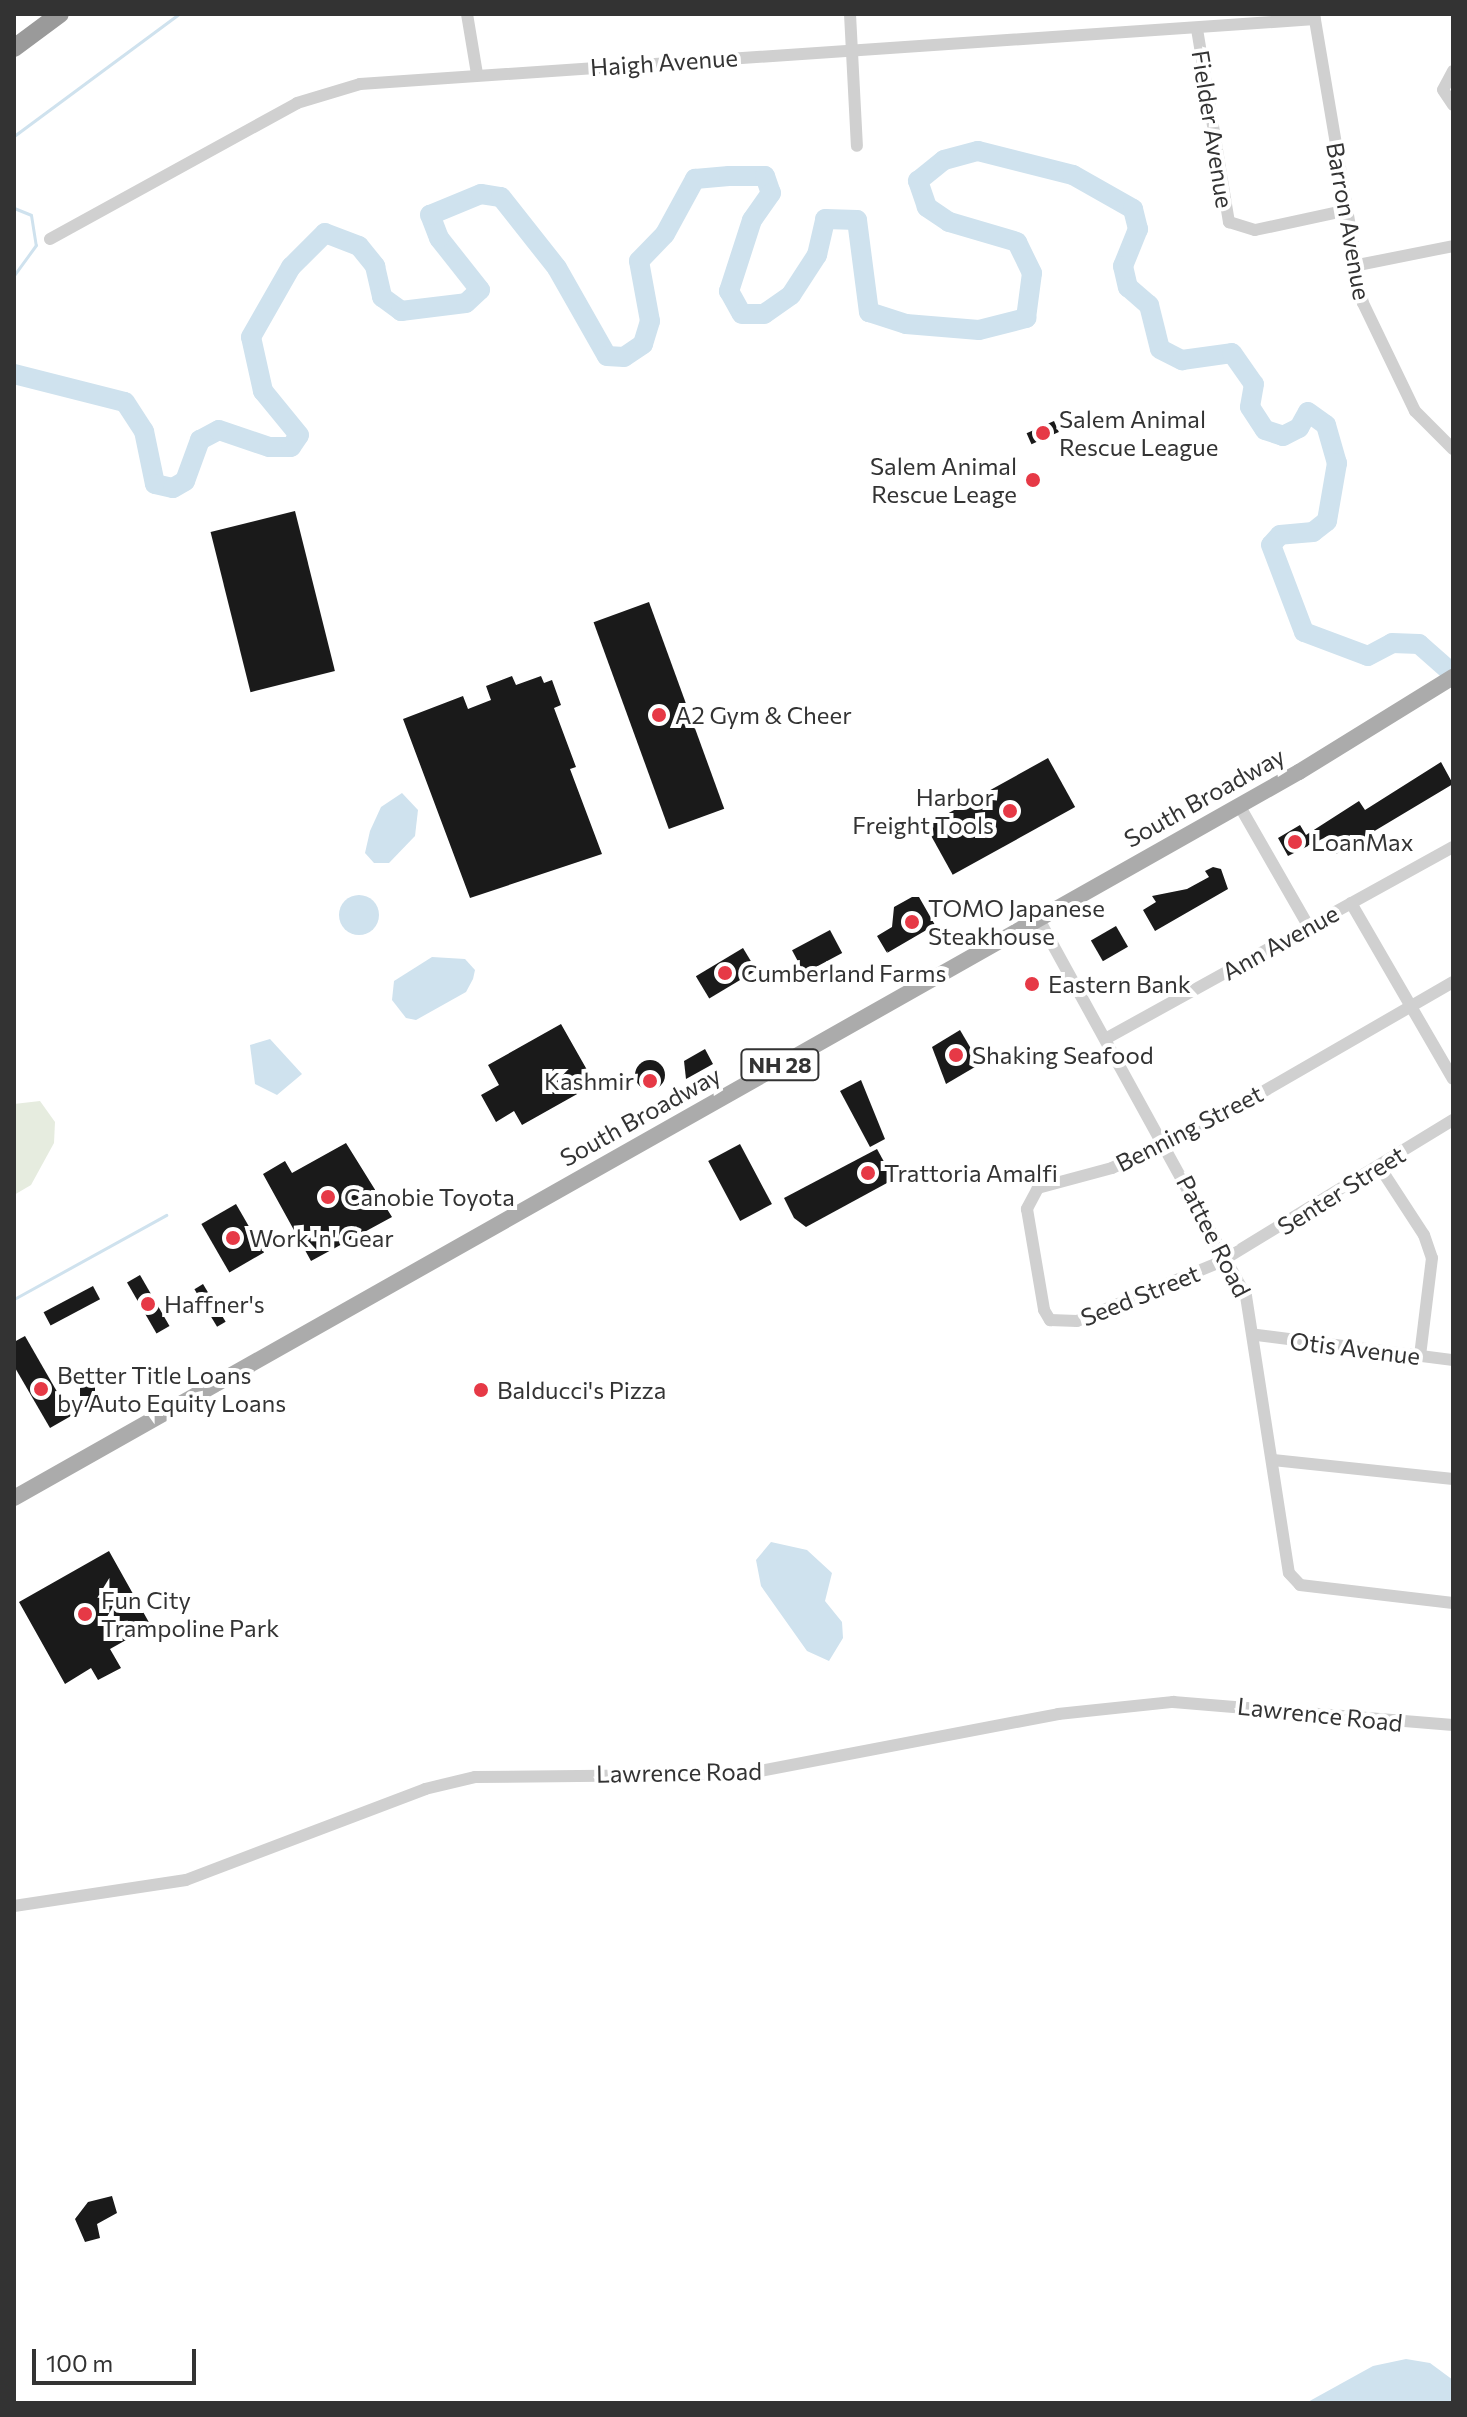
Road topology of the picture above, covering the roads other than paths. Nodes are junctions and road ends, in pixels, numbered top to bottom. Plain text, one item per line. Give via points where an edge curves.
1 (60, 14) edge
2 (467, 14) edge
3 (850, 14) edge
4 (1315, 17) edge
5 (1197, 29) junction
6 (14, 48) edge
7 (855, 49) junction
8 (1453, 71) edge
9 (477, 74) junction
10 (1453, 105) edge
11 (857, 146) dead end
12 (1344, 211) junction
13 (50, 239) dead end
14 (1453, 246) edge
15 (1353, 266) junction
16 (1453, 449) edge
17 (1450, 679) edge
18 (1239, 805) junction
19 (1453, 847) edge
20 (1351, 903) junction
21 (1037, 916) junction
22 (1309, 927) junction
23 (1453, 982) edge
24 (1412, 1006) junction
25 (1107, 1038) junction
26 (1453, 1079) edge
27 (1453, 1120) edge
28 (1166, 1143) junction
29 (1379, 1166) junction
30 (1227, 1258) junction
31 (1050, 1320) joint
32 (1257, 1335) junction
33 (1420, 1356) junction
34 (1453, 1360) edge
35 (1273, 1460) junction
36 (1453, 1479) edge
37 (14, 1498) edge
38 (1453, 1603) edge
39 (1453, 1725) edge
40 (14, 1906) edge

1 - 6 highway
2 - 9 street
3 - 7 street
4 - 5 street, Haigh Avenue
4 - 12 street, Barron Avenue
5 - 7 street, Haigh Avenue
5 - 12 street, Fielder Avenue via 1225,215 1235,227 1255,230
7 - 9 street, Haigh Avenue
7 - 11 street
8 - 10 street via 1443,90
9 - 13 street, Haigh Avenue via 360,84 297,103
12 - 15 street, Barron Avenue
14 - 15 street
15 - 16 street, Barron Avenue via 1395,377 1422,420
17 - 18 main road, South Broadway / NH 28
18 - 21 main road, South Broadway / NH 28
18 - 22 street
19 - 20 street, Ann Avenue
20 - 22 street, Ann Avenue
20 - 24 street
21 - 25 street, Pattee Road
21 - 37 main road, South Broadway / NH 28
22 - 25 street, Ann Avenue
23 - 24 street, Benning Street
24 - 26 street
24 - 28 street, Benning Street
25 - 28 street, Pattee Road
27 - 29 street, Senter Street
28 - 30 street, Pattee Road
28 - 31 street, Benning Street via 1112,1168 1038,1188 1030,1197 1028,1222
29 - 30 street, Senter Street
29 - 33 street via 1424,1235 1432,1258
30 - 31 street, Seed Street via 1077,1321
30 - 32 street, Pattee Road
32 - 33 street, Otis Avenue
32 - 35 street, Pattee Road
33 - 34 street, Otis Avenue
35 - 36 street
35 - 38 street, Pattee Road via 1284,1557 1300,1585
39 - 40 street, Lawrence Road via 1173,1702 1058,1714 744,1774 475,1777 425,1789 188,1879

